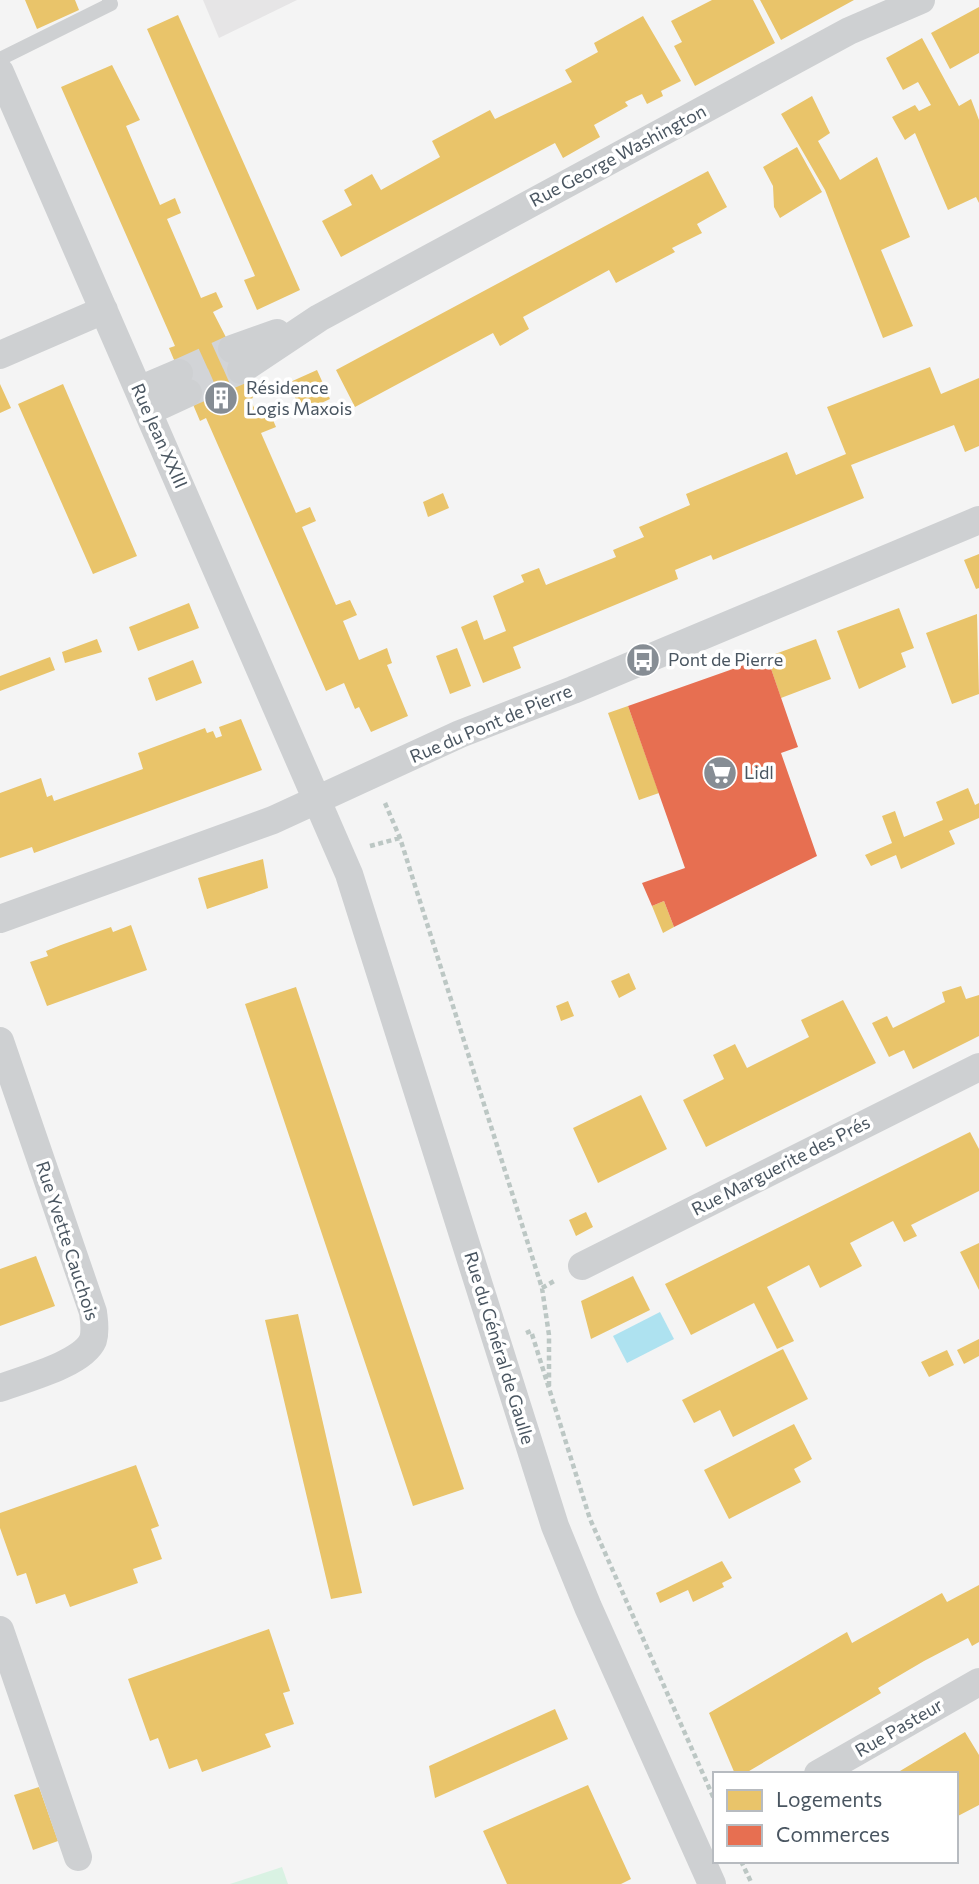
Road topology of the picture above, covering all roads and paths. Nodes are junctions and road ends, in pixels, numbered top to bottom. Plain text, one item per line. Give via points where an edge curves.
1 (109, 0) edge
2 (920, 0) edge
3 (0, 59) edge
4 (0, 72) edge
5 (104, 310) junction
6 (0, 355) edge
7 (236, 360) tunnel mouth
8 (183, 383) tunnel mouth
9 (144, 401) junction
10 (979, 520) edge
11 (373, 775) junction
12 (319, 800) junction
13 (0, 919) edge
14 (0, 1041) edge
15 (979, 1067) edge
16 (582, 1266) dead end
17 (0, 1388) edge
18 (0, 1630) edge
19 (979, 1682) edge
20 (822, 1772) edge
21 (713, 1796) edge
22 (78, 1857) dead end
23 (742, 1863) edge
24 (712, 1884) edge
25 (752, 1884) edge

1 - 3 lane via 111,4
2 - 7 street, Rue George Washington via 849,31
4 - 5 street, Rue Jean XXIII
5 - 6 street
5 - 9 street, Rue Jean XXIII
8 - 9 street
9 - 12 street, Rue Jean XXIII
10 - 11 street, Rue du Pont de Pierre via 460,734
11 - 12 street, Rue du Pont de Pierre
11 - 21 path via 400,838 542,1288 550,1335 549,1386 590,1519
12 - 13 street, Rue du Pont de Pierre
12 - 24 street, Rue du Général de Gaulle via 349,874 555,1526
14 - 17 street, Rue Yvette Cauchois via 95,1328 93,1340 78,1358
15 - 16 street, Rue Marguerite des Prés
18 - 22 street
19 - 20 street, Rue Pasteur
23 - 25 path

